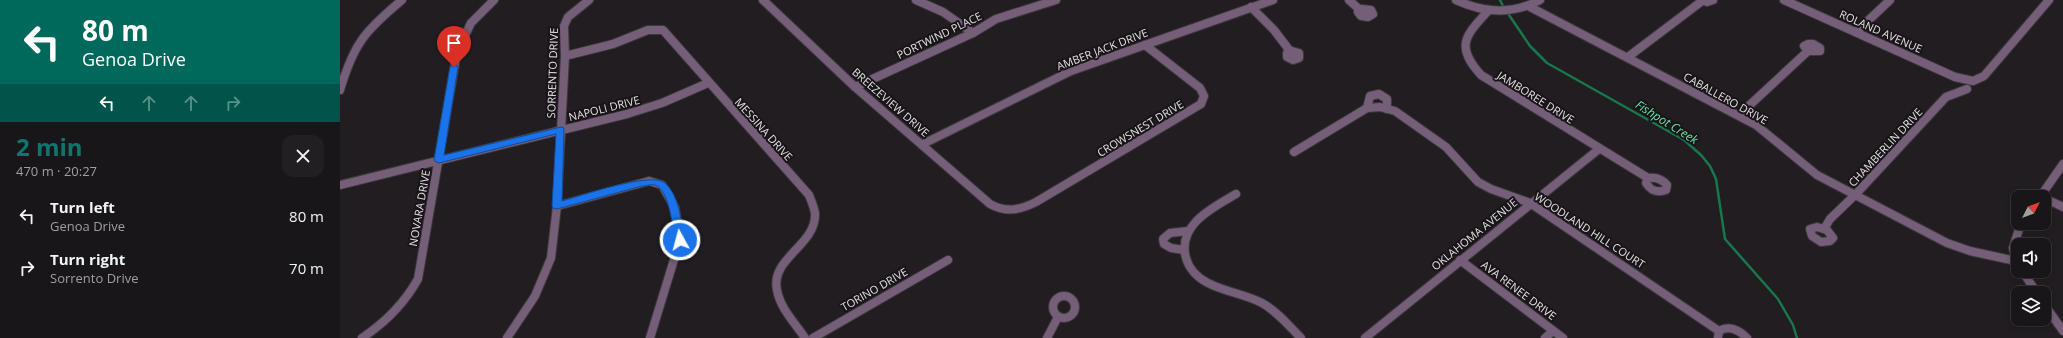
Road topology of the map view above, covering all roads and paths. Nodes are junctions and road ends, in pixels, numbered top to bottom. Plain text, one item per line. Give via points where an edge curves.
1 (402, 0) edge
2 (494, 0) edge
3 (589, 0) edge
4 (763, 0) edge
5 (916, 0) edge
6 (1056, 0) edge
7 (1273, 0) edge
8 (1350, 0) edge
9 (1456, 0) edge
10 (1540, 0) edge
11 (1701, 0) edge
12 (1713, 0) edge
13 (1784, 0) edge
14 (1890, 0) edge
15 (2049, 0) edge
16 (1251, 8) junction
17 (1526, 8) junction
18 (1360, 10) dead end
19 (1488, 11) junction
20 (972, 32) junction
21 (1856, 32) junction
22 (1145, 44) junction
23 (1290, 51) dead end
24 (1808, 51) dead end
25 (565, 56) junction
26 (1628, 57) junction
27 (708, 83) junction
28 (1968, 85) junction
29 (855, 87) junction
30 (340, 90) edge
31 (1366, 108) junction
32 (1387, 109) junction
33 (1739, 115) junction
34 (561, 130) junction
35 (923, 144) junction
36 (1599, 149) junction
37 (1294, 152) dead end
38 (439, 160) junction
39 (2063, 164) edge
40 (1648, 178) dead end
41 (340, 185) edge
42 (2046, 190) edge
43 (1236, 194) dead end
44 (1855, 195) junction
45 (2051, 201) edge
46 (1530, 203) junction
47 (557, 206) junction
48 (2063, 207) edge
49 (1011, 211) joint
50 (1824, 228) dead end
51 (1188, 231) junction
52 (1184, 250) junction
53 (948, 260) dead end
54 (1460, 260) junction
55 (2011, 261) edge
56 (2051, 314) edge
57 (1058, 317) dead end
58 (2063, 330) edge
59 (1553, 331) junction
60 (1718, 334) edge
61 (362, 338) edge
62 (507, 338) edge
63 (650, 338) edge
64 (805, 338) edge
65 (813, 338) edge
66 (1047, 338) edge
67 (1302, 338) edge
68 (1365, 338) edge
69 (1545, 338) edge
70 (1563, 338) edge
71 (1747, 338) edge

1 - 30 street via 374,26 355,49
2 - 38 street, NOVARA DRIVE via 476,16 461,38
3 - 25 street, SORRENTO DRIVE via 565,22
4 - 29 street, BREEZEVIEW DRIVE
5 - 20 street via 943,12
6 - 20 street, PORTWIND PLACE via 996,19
7 - 16 street, AMBER JACK DRIVE
8 - 18 street
9 - 19 street via 1478,10
10 - 17 street
11 - 12 street
11 - 26 street
13 - 21 street, ROLAND AVENUE
14 - 21 street
15 - 28 street, CHAMBERLIN DRIVE via 1984,76
16 - 22 street, AMBER JACK DRIVE
16 - 23 street via 1274,30
17 - 19 street
17 - 26 street, CABALLERO DRIVE
19 - 36 street, JAMBOREE DRIVE via 1466,35 1464,42 1467,57 1476,70 1486,79
20 - 29 street, PORTWIND PLACE
21 - 28 street, ROLAND AVENUE via 1956,77
22 - 35 street, AMBER JACK DRIVE via 1071,71
22 - 49 street, CROWSNEST DRIVE via 1200,88 1204,100 1191,111 1036,202
24 - 33 street
25 - 27 street, MESSINA DRIVE via 613,44 648,30 660,29
25 - 34 street, SORRENTO DRIVE
26 - 33 street, CABALLERO DRIVE
27 - 34 street, NAPOLI DRIVE via 651,107
27 - 64 street, MESSINA DRIVE via 809,195 817,215 807,239 782,267 776,287 778,296
28 - 44 street, CHAMBERLIN DRIVE via 1946,97
29 - 35 street, BREEZEVIEW DRIVE
31 - 32 street, WOODLAND HILL COURT
31 - 32 street via 1370,96 1379,94 1387,99
31 - 37 street
32 - 46 street, WOODLAND HILL COURT via 1395,111 1446,147 1478,182
33 - 44 street, CABALLERO DRIVE via 1766,132 1813,172
34 - 38 street, NAPOLI DRIVE
34 - 47 street, SORRENTO DRIVE
35 - 49 street, BREEZEVIEW DRIVE via 990,204 1003,211
36 - 40 street, JAMBOREE DRIVE
36 - 46 street, OKLAHOMA AVENUE
38 - 41 street, NAPOLI DRIVE
38 - 61 street, NOVARA DRIVE via 418,279 393,317
39 - 42 street
43 - 51 street via 1196,220
44 - 50 street, CHAMBERLIN DRIVE
44 - 55 street, CABALLERO DRIVE via 1960,248
45 - 48 street
46 - 54 street, OKLAHOMA AVENUE
46 - 60 street, WOODLAND HILL COURT
47 - 62 street, SORRENTO DRIVE via 551,258 544,278
47 - 63 street via 642,182 662,185 675,208 680,240
51 - 52 street
51 - 52 street via 1170,233 1163,239 1167,247
52 - 67 street via 1188,264 1207,284 1261,303
53 - 65 street, TORINO DRIVE
54 - 59 street, AVA RENEE DRIVE
54 - 68 street, OKLAHOMA AVENUE
56 - 58 street
57 - 66 street
59 - 69 street
59 - 70 street, AVA RENEE DRIVE
60 - 71 street, WOODLAND HILL COURT via 1722,328 1732,328

